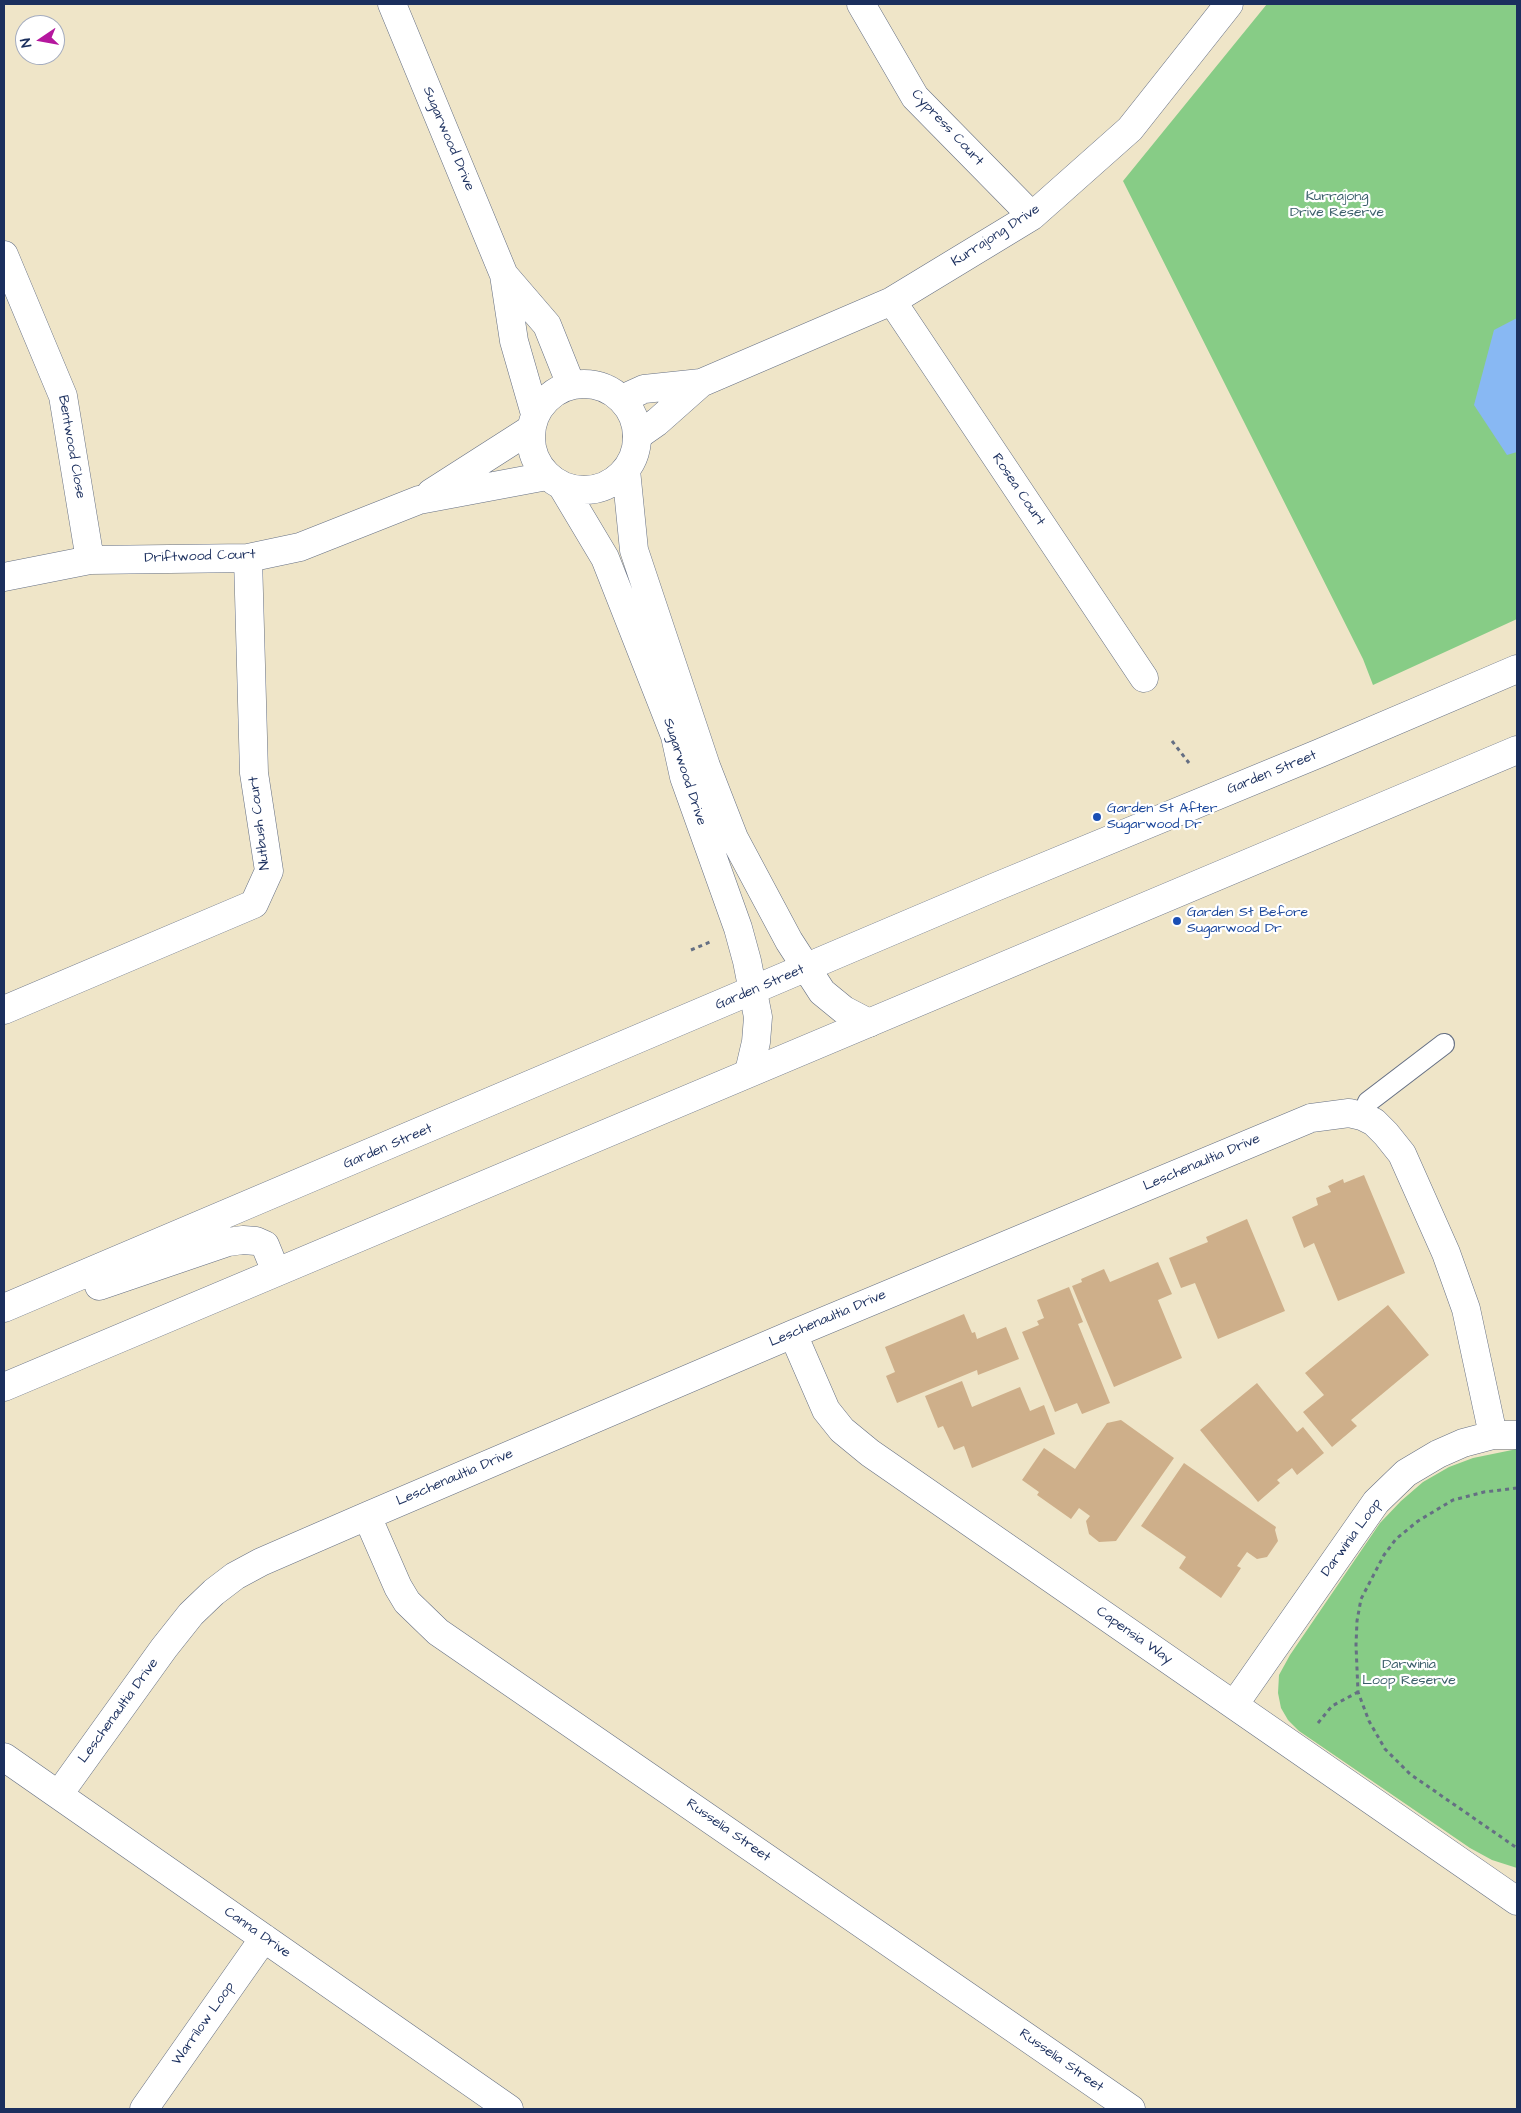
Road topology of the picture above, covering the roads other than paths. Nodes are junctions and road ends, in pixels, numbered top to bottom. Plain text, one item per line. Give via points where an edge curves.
1 (392, 4) edge
2 (861, 4) edge
3 (1229, 4) edge
4 (1032, 216) junction
5 (4, 255) edge
6 (504, 275) junction
7 (892, 301) junction
8 (701, 383) junction
9 (571, 385) junction
10 (622, 399) junction
11 (533, 422) junction
12 (637, 436) junction
13 (626, 470) junction
14 (554, 481) junction
15 (419, 500) junction
16 (248, 558) junction
17 (90, 560) junction
18 (4, 577) edge
19 (1517, 668) edge
20 (1144, 678) dead end
21 (1517, 750) edge
22 (806, 969) junction
23 (754, 991) junction
24 (4, 1010) edge
25 (869, 1023) junction
26 (1444, 1044) dead end
27 (749, 1072) junction
28 (1362, 1116) junction
29 (276, 1272) junction
30 (6, 1307) edge
31 (793, 1334) junction
32 (4, 1387) edge
33 (1505, 1435) edge
34 (367, 1516) junction
35 (1234, 1706) junction
36 (4, 1756) edge
37 (59, 1794) junction
38 (1517, 1901) edge
39 (264, 1938) junction
40 (144, 2109) edge
41 (510, 2109) edge
42 (1131, 2109) edge

1 - 6 street, Sugarwood Drive
2 - 4 street, Cypress Court via 915,98
3 - 4 street, Kurrajong Drive via 1130,129
4 - 7 street, Kurrajong Drive
5 - 17 street, Bentwood Close via 63,396
6 - 9 street, Sugarwood Drive via 547,325
6 - 11 street, Sugarwood Drive via 514,341
7 - 8 street, Kurrajong Drive
7 - 20 street, Rosea Court
8 - 10 street, Kurrajong Drive via 644,389
8 - 12 street, Kurrajong Drive
9 - 10 street via 590,383 607,388
9 - 11 street via 556,390 544,401
10 - 12 street via 635,422
11 - 14 street via 531,446 536,462
11 - 15 street, Driftwood Court
12 - 13 street via 634,454
13 - 14 street via 597,489 579,490
13 - 22 street, Sugarwood Drive via 634,550 706,766 748,867
14 - 15 street, Driftwood Court
14 - 23 street, Sugarwood Drive via 605,558 675,736 684,777 738,928
15 - 16 street, Driftwood Court via 300,547
16 - 17 street, Driftwood Court
16 - 24 street, Nutbush Court via 254,773 269,871 254,904
17 - 18 street, Driftwood Court
19 - 22 street, Garden Street
21 - 25 street
22 - 23 street, Garden Street
22 - 25 street, Sugarwood Drive via 822,992 844,1010
23 - 27 street, Sugarwood Drive via 758,1017
23 - 30 street, Garden Street
25 - 27 street
26 - 28 lane via 1368,1102
27 - 29 street
28 - 31 street, Leschenaultia Drive via 1349,1113 1311,1118
28 - 33 street via 1374,1122 1402,1154 1446,1253
29 - 30 street via 265,1245 243,1240 228,1242 97,1287
29 - 32 street
31 - 34 street, Leschenaultia Drive
31 - 35 street, Capensia Way via 826,1410 842,1430 878,1459
33 - 35 street, Darwinia Loop via 1463,1443 1438,1454 1406,1473 1376,1502
34 - 37 street, Leschenaultia Drive via 261,1562 214,1592 191,1614 164,1648
34 - 42 street, Russelia Street via 407,1602 438,1632
35 - 38 street, Capensia Way
36 - 37 street, Canna Drive
37 - 39 street, Canna Drive
39 - 40 street, Warrilow Loop
39 - 41 street, Canna Drive

